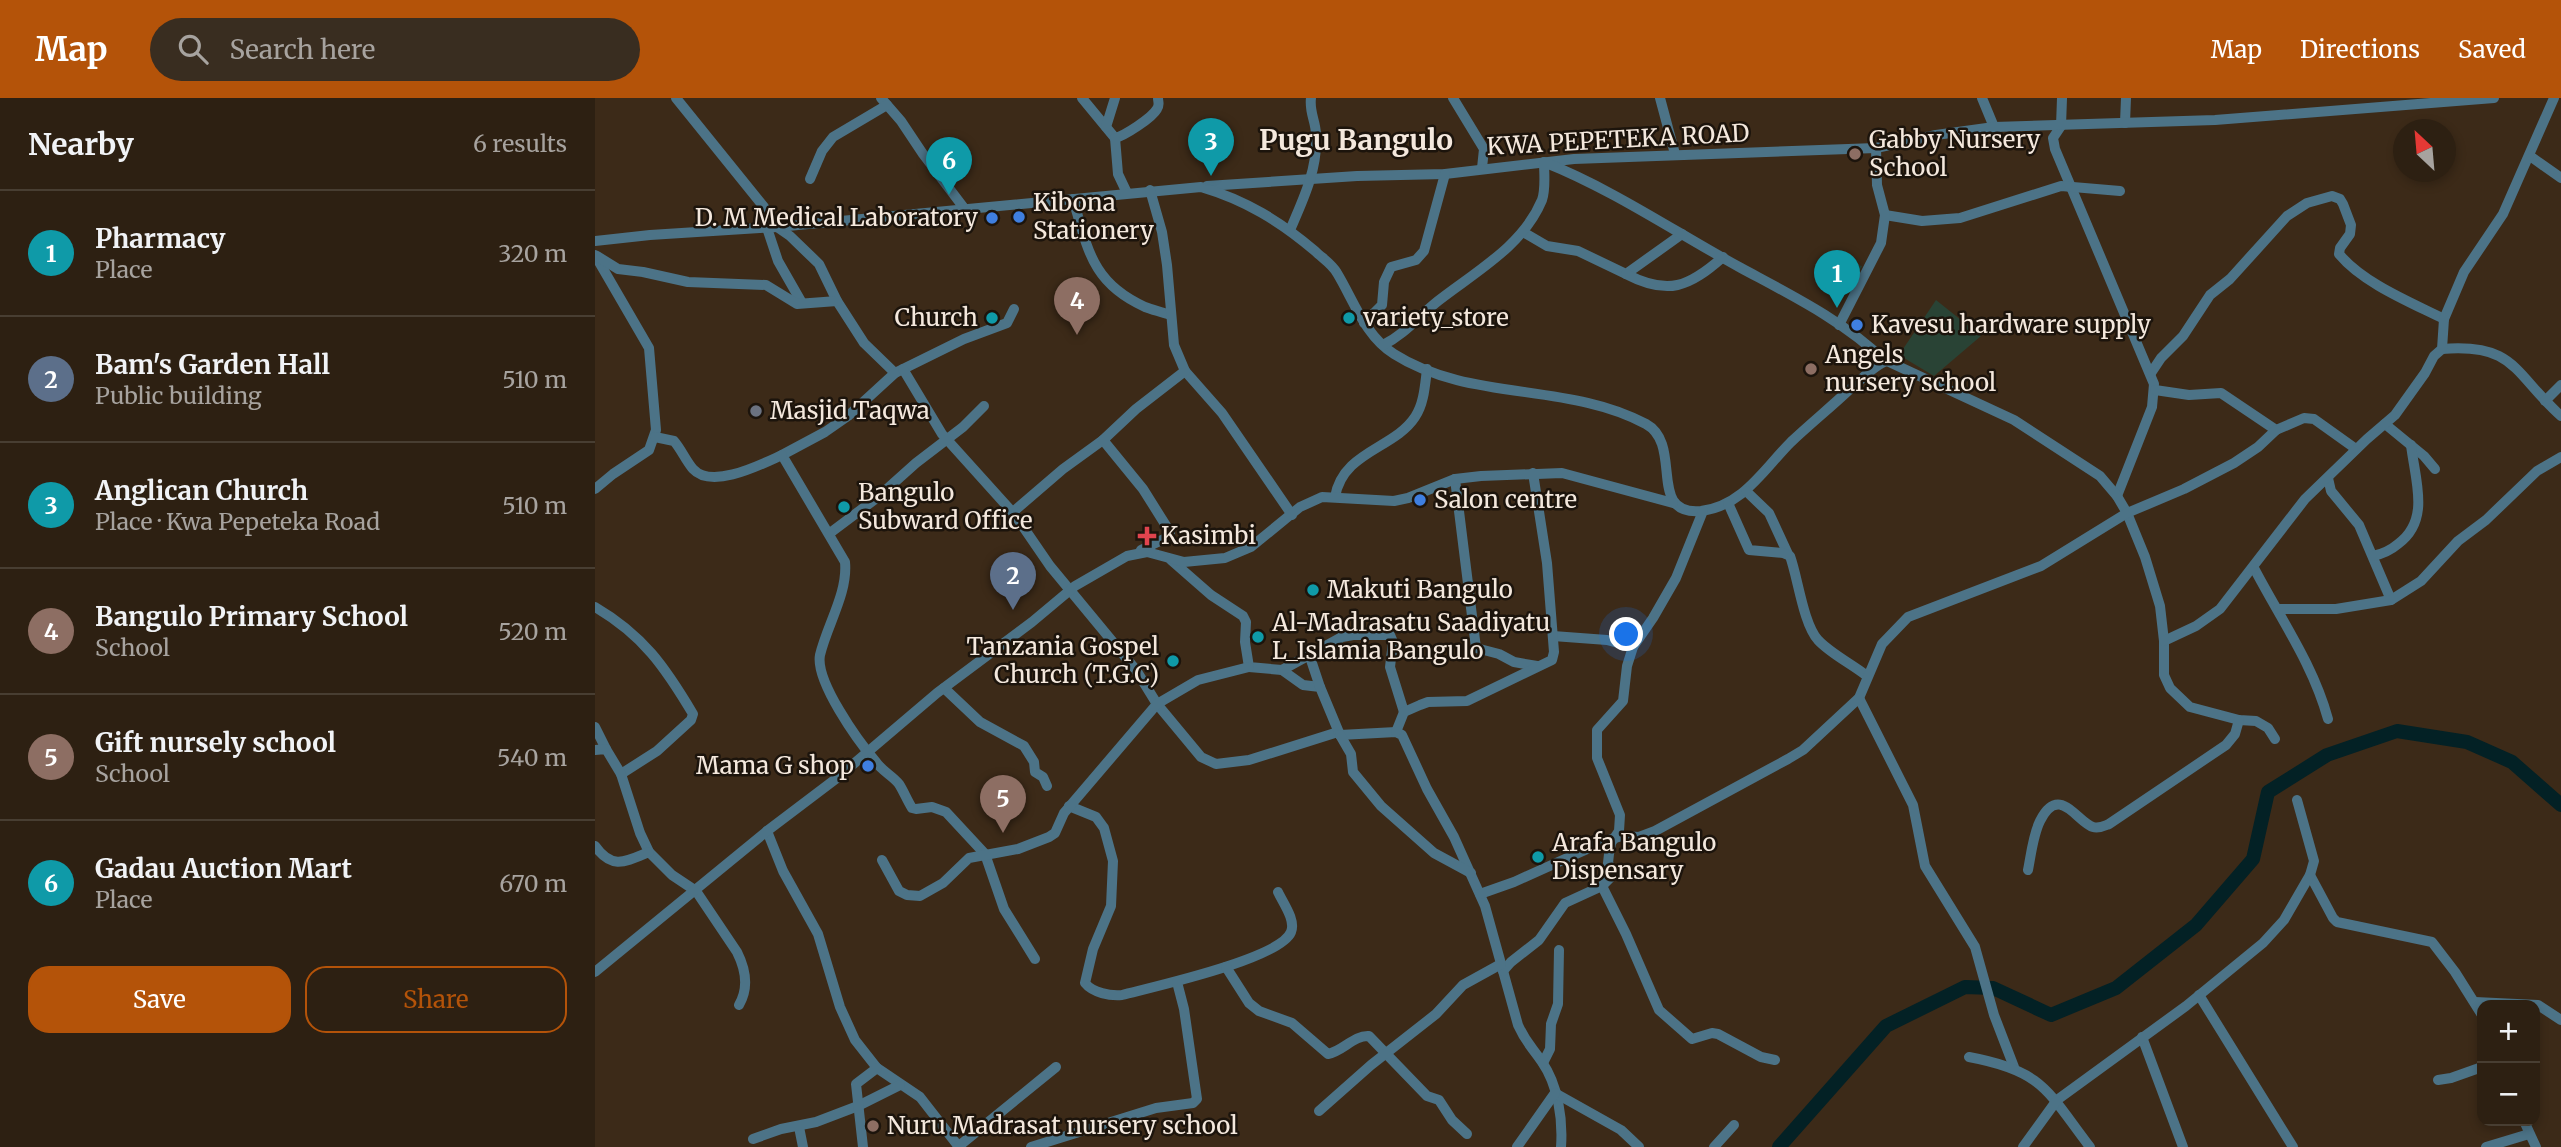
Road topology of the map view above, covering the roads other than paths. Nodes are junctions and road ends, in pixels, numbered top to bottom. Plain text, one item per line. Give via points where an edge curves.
1 (677, 98) edge
2 (1082, 98) edge
3 (1115, 98) edge
4 (1158, 98) edge
5 (1311, 98) edge
6 (1453, 98) edge
7 (1660, 98) edge
8 (1982, 98) edge
9 (2062, 98) edge
10 (2126, 98) edge
11 (2332, 98) edge
12 (2494, 98) edge
13 (2554, 98) edge
14 (884, 102) edge
15 (2333, 110) junction
16 (2126, 123) junction
17 (2061, 126) junction
18 (1106, 127) junction
19 (1993, 127) junction
20 (1115, 138) junction
21 (1876, 148) junction
22 (1675, 154) junction
23 (2530, 156) junction
24 (1543, 162) junction
25 (1482, 168) junction
26 (1445, 174) junction
27 (2561, 178) edge
28 (810, 179) dead end
29 (1311, 179) junction
30 (2071, 186) junction
31 (1201, 187) junction
32 (1150, 190) junction
33 (2120, 191) dead end
34 (1127, 193) junction
35 (1073, 199) junction
36 (964, 208) junction
37 (1885, 215) junction
38 (772, 227) junction
39 (1290, 230) junction
40 (1523, 232) junction
41 (1682, 234) junction
42 (595, 241) edge
43 (595, 255) edge
44 (1723, 257) junction
45 (1626, 274) junction
46 (837, 301) junction
47 (802, 303) junction
48 (1013, 309) dead end
49 (1171, 315) junction
50 (2444, 319) junction
51 (1364, 323) junction
52 (1839, 324) junction
53 (1383, 345) junction
54 (2442, 349) junction
55 (1885, 360) junction
56 (1427, 369) junction
57 (899, 371) junction
58 (1185, 371) junction
59 (2151, 373) junction
60 (2561, 385) edge
61 (2155, 390) junction
62 (2546, 401) junction
63 (983, 407) dead end
64 (2561, 416) edge
65 (2385, 424) junction
66 (2276, 430) junction
67 (655, 437) junction
68 (947, 440) junction
69 (1103, 440) junction
70 (2411, 445) junction
71 (2356, 449) junction
72 (782, 455) junction
73 (2561, 457) edge
74 (2435, 470) dead end
75 (1533, 473) junction
76 (2328, 478) junction
77 (1455, 479) junction
78 (595, 489) edge
79 (1747, 491) junction
80 (2116, 496) junction
81 (1335, 497) junction
82 (1673, 503) junction
83 (1728, 503) junction
84 (1703, 511) junction
85 (1013, 512) junction
86 (2127, 513) junction
87 (1292, 514) junction
88 (830, 533) junction
89 (1139, 552) junction
90 (1788, 554) junction
91 (2373, 556) junction
92 (1171, 560) junction
93 (2253, 568) junction
94 (1069, 591) junction
95 (2391, 600) junction
96 (595, 607) edge
97 (2277, 609) junction
98 (1553, 636) junction
99 (2164, 641) junction
100 (1633, 647) junction
101 (1312, 655) junction
102 (1537, 666) junction
103 (1249, 667) junction
104 (1282, 670) junction
105 (1867, 676) junction
106 (1320, 687) junction
107 (944, 688) junction
108 (1859, 698) junction
109 (1157, 704) junction
110 (1404, 712) junction
111 (2328, 719) dead end
112 (2239, 720) junction
113 (595, 727) edge
114 (1396, 732) junction
115 (1339, 734) junction
116 (2274, 739) dead end
117 (600, 750) edge
118 (866, 750) junction
119 (621, 774) junction
120 (1047, 786) dead end
121 (2297, 800) dead end
122 (1069, 806) junction
123 (767, 831) junction
124 (1615, 838) junction
125 (595, 846) edge
126 (649, 852) junction
127 (985, 854) junction
128 (882, 860) dead end
129 (2028, 870) dead end
130 (1471, 873) junction
131 (2310, 875) junction
132 (1602, 886) junction
133 (696, 891) junction
134 (1278, 892) dead end
135 (1480, 894) junction
136 (1559, 950) dead end
137 (1035, 959) dead end
138 (1226, 967) junction
139 (1502, 967) junction
140 (595, 972) edge
141 (1177, 982) junction
142 (2199, 995) junction
143 (2475, 1002) junction
144 (739, 1006) dead end
145 (2477, 1006) edge
146 (2561, 1020) edge
147 (2142, 1037) junction
148 (1386, 1053) junction
149 (1969, 1057) dead end
150 (1775, 1059) dead end
151 (1543, 1063) junction
152 (1056, 1067) dead end
153 (2014, 1067) junction
154 (877, 1068) junction
155 (2477, 1069) edge
156 (2438, 1080) dead end
157 (900, 1084) junction
158 (1555, 1093) junction
159 (2057, 1100) junction
160 (858, 1106) junction
161 (1319, 1111) dead end
162 (1734, 1125) dead end
163 (2526, 1126) edge
164 (799, 1127) junction
165 (2529, 1134) junction
166 (1467, 1135) dead end
167 (754, 1139) dead end
168 (959, 1146) edge
169 (803, 1147) edge
170 (863, 1147) edge
171 (1031, 1147) edge
172 (1517, 1147) edge
173 (1561, 1147) edge
174 (1639, 1147) edge
175 (1714, 1147) edge
176 (2023, 1147) edge
177 (2090, 1147) edge
178 (2183, 1147) edge
179 (2293, 1147) edge
180 (2486, 1147) edge
181 (2536, 1147) edge

1 - 38 street via 760,202
2 - 18 street
3 - 18 street
4 - 20 street via 1156,110
5 - 29 street via 1317,132
6 - 25 street via 1484,149
7 - 22 street
8 - 19 street
9 - 17 street
10 - 16 street
11 - 15 street
12 - 15 street, KWA PEPETEKA ROAD
13 - 23 street
14 - 28 street via 834,137
14 - 36 street
15 - 16 street, KWA PEPETEKA ROAD
16 - 17 street, KWA PEPETEKA ROAD
17 - 19 street, KWA PEPETEKA ROAD
17 - 30 street via 2053,142
18 - 20 street
19 - 21 street, KWA PEPETEKA ROAD
20 - 34 street via 1118,174
21 - 22 street, KWA PEPETEKA ROAD
21 - 37 street via 1877,184
22 - 24 street, KWA PEPETEKA ROAD
23 - 27 street
23 - 50 street via 2503,214 2463,272
24 - 25 street, KWA PEPETEKA ROAD
24 - 40 street via 1543,198
24 - 41 street via 1608,191
25 - 26 street, KWA PEPETEKA ROAD
26 - 29 street, KWA PEPETEKA ROAD
26 - 51 street via 1424,251 1416,260 1391,267 1384,282 1383,305
29 - 31 street, KWA PEPETEKA ROAD
29 - 39 street
30 - 33 street
30 - 37 street via 1960,218 1922,221
30 - 59 street
31 - 32 street, KWA PEPETEKA ROAD
31 - 39 street via 1266,213
32 - 34 street, KWA PEPETEKA ROAD
32 - 49 street via 1164,243
34 - 35 street, KWA PEPETEKA ROAD
35 - 36 street, KWA PEPETEKA ROAD
35 - 49 street via 1087,246 1105,282 1139,304
36 - 38 street, KWA PEPETEKA ROAD
37 - 52 street via 1881,243
38 - 42 street, KWA PEPETEKA ROAD
38 - 46 street via 790,236 818,264
38 - 47 street via 778,261
39 - 51 street via 1335,269
40 - 45 street via 1547,246 1578,251
40 - 53 street via 1400,336
41 - 44 street
41 - 45 street
43 - 47 street via 624,271 705,284 766,285 792,302
43 - 67 street via 649,348
44 - 45 street via 1677,287 1646,283
44 - 52 street
46 - 47 street
46 - 57 street via 864,343
48 - 57 street via 1007,323
49 - 58 street via 1174,345
50 - 54 street
50 - 59 street via 2391,293 2339,254 2350,234 2350,218 2340,199 2325,197 2287,216 2231,279 2210,295
51 - 53 street
52 - 55 street
53 - 56 street via 1408,363
54 - 62 street via 2474,348 2504,356
54 - 65 street via 2404,405
55 - 79 street via 1791,442
55 - 80 street via 2014,420 2084,464
56 - 81 street via 1420,408 1413,420 1353,464 1341,478
56 - 82 street via 1467,383 1607,408 1646,424 1661,440
57 - 68 street
57 - 72 street via 848,416
58 - 69 street
58 - 87 street via 1222,413
59 - 61 street
60 - 62 street
61 - 66 street via 2221,393
61 - 80 street
62 - 64 street
63 - 68 street
65 - 70 street
65 - 71 street
66 - 71 street via 2304,418 2314,419
66 - 86 street via 2234,463
67 - 72 street via 674,441 693,469 712,477
67 - 78 street via 649,450
68 - 85 street
68 - 88 street
69 - 85 street
69 - 89 street via 1170,532
70 - 74 street
70 - 91 street via 2417,522 2401,542
71 - 76 street
72 - 88 street
73 - 95 street via 2537,471 2458,541 2421,581
75 - 77 street
75 - 82 street via 1576,476
75 - 98 street
76 - 91 street via 2331,491 2353,516
76 - 93 street via 2305,499
77 - 81 street via 1394,502
77 - 102 street via 1476,648 1514,663
79 - 83 street
79 - 90 street via 1769,513
80 - 86 street
81 - 87 street via 1309,502
82 - 84 street via 1678,508
83 - 84 street
83 - 90 street via 1749,550
84 - 100 street via 1676,578
85 - 94 street
86 - 99 street via 2160,607
86 - 105 street via 2041,566 1909,617 1882,644
87 - 92 street via 1251,547 1225,558
88 - 118 street via 846,569 820,654 821,673
89 - 92 street
89 - 94 street
90 - 105 street via 1815,635
91 - 95 street
92 - 103 street via 1243,616
93 - 97 street
93 - 99 street via 2220,609
94 - 107 street
94 - 109 street via 1136,670
95 - 97 street via 2336,609
96 - 119 street via 624,626 661,663 694,714 657,751
97 - 111 street via 2319,688
98 - 100 street
98 - 102 street via 1552,660
99 - 112 street via 2164,675 2178,698 2190,707
100 - 124 street via 1623,701 1600,725 1597,736 1599,766 1619,808 1620,828
101 - 104 street
101 - 106 street
101 - 110 street via 1348,635 1389,635 1393,642 1390,667
102 - 110 street via 1467,701 1428,702
103 - 104 street
103 - 109 street via 1198,680
104 - 106 street via 1303,685
105 - 108 street
106 - 115 street
107 - 118 street
107 - 120 street via 980,722 1024,746
108 - 124 street via 1788,759 1665,827 1639,837
108 - 153 street via 1913,806 1925,866 1975,947
109 - 115 street via 1201,757 1216,764 1249,760
109 - 122 street
110 - 114 street
112 - 116 street via 2256,721
112 - 129 street via 2226,745 2109,824 2091,826 2063,805 2050,809 2040,820
113 - 117 street
114 - 115 street
114 - 130 street via 1406,742
115 - 130 street via 1351,754 1353,772 1381,806 1434,853
117 - 119 street
118 - 123 street
118 - 127 street via 896,781 912,808 946,812
119 - 126 street
121 - 131 street via 2314,861
122 - 127 street via 1049,837 1018,849
122 - 141 street via 1096,817 1113,861 1111,906 1088,964 1086,986 1117,995
123 - 133 street
123 - 154 street via 818,934 855,1040
124 - 132 street via 1608,863 1614,874
124 - 135 street
125 - 126 street via 610,861 626,861
126 - 133 street
127 - 128 street via 969,859 934,890 914,897 899,891
127 - 137 street via 1004,909
130 - 135 street
131 - 142 street via 2284,920 2263,943
131 - 143 street via 2337,922 2432,942
132 - 139 street via 1565,903 1539,940
132 - 150 street via 1663,1014 1692,1040 1718,1034 1761,1057
133 - 140 street
133 - 144 street via 742,963 746,993
134 - 138 street via 1292,921 1291,933 1277,945
135 - 139 street
136 - 151 street via 1558,1004
138 - 141 street
138 - 148 street via 1249,1003 1292,1023 1328,1054 1366,1035
139 - 148 street via 1462,985 1436,1014
139 - 151 street via 1522,1035
141 - 171 street via 1197,1099
142 - 147 street
142 - 179 street
143 - 145 street
143 - 146 street via 2538,1005
147 - 159 street
147 - 178 street
148 - 161 street
148 - 166 street via 1427,1096 1439,1100
149 - 153 street
151 - 158 street
152 - 168 street
153 - 159 street
154 - 157 street
154 - 160 street via 856,1084
155 - 156 street
157 - 160 street
157 - 168 street via 920,1097
158 - 172 street
158 - 173 street
158 - 174 street via 1621,1130
159 - 176 street
159 - 177 street
160 - 164 street
160 - 170 street
162 - 175 street
163 - 165 street
164 - 167 street
164 - 169 street
165 - 180 street
165 - 181 street

